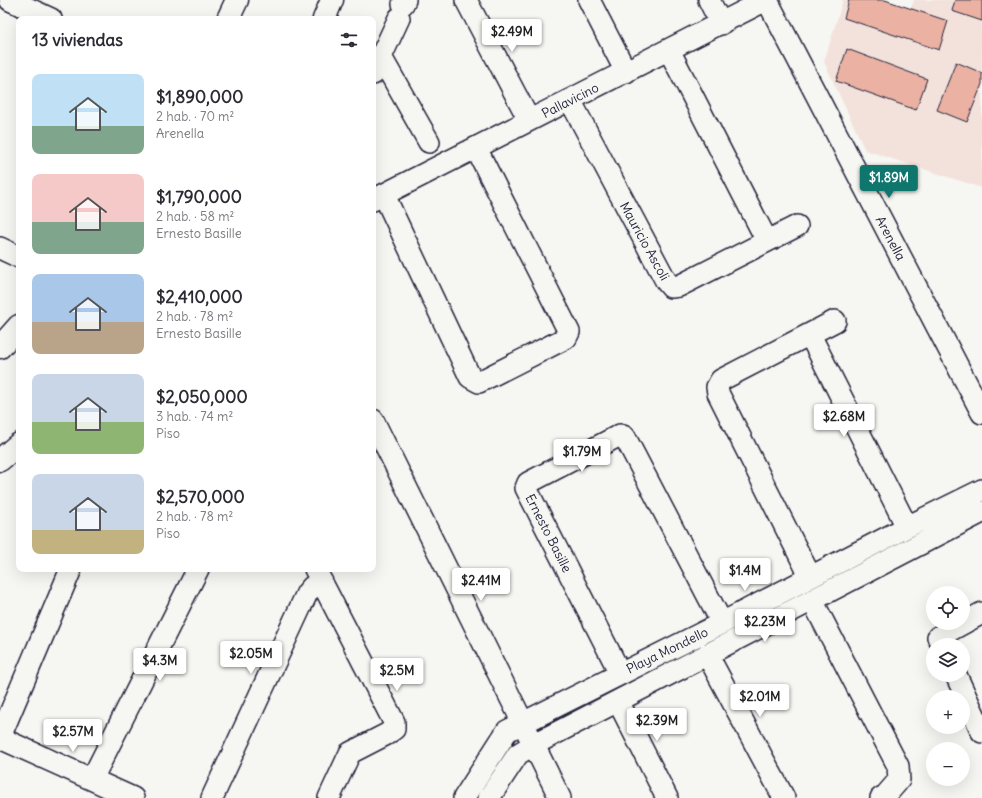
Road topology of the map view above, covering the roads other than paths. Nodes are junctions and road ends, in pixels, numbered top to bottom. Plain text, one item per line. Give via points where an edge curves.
1 (3, 0) edge
2 (10, 0) edge
3 (237, 0) edge
4 (332, 0) edge
5 (466, 0) edge
6 (589, 0) edge
7 (709, 0) edge
8 (766, 0) edge
9 (0, 8) edge
10 (403, 8) edge
11 (45, 16) edge
12 (229, 16) edge
13 (325, 16) edge
14 (721, 24) junction
15 (669, 50) junction
16 (377, 66) edge
17 (626, 72) junction
18 (570, 100) junction
19 (529, 120) junction
20 (429, 142) dead end
21 (476, 148) junction
22 (378, 197) edge
23 (797, 226) dead end
24 (767, 240) junction
25 (0, 248) edge
26 (16, 256) edge
27 (835, 321) dead end
28 (16, 329) edge
29 (810, 335) junction
30 (0, 347) edge
31 (982, 413) edge
32 (376, 426) edge
33 (16, 447) edge
34 (0, 460) edge
35 (982, 490) edge
36 (982, 512) edge
37 (907, 527) junction
38 (70, 572) edge
39 (196, 572) edge
40 (318, 575) edge
41 (810, 576) junction
42 (812, 600) junction
43 (982, 613) edge
44 (722, 623) junction
45 (938, 638) edge
46 (707, 654) junction
47 (620, 673) junction
48 (959, 682) edge
49 (618, 701) junction
50 (522, 722) junction
51 (982, 732) edge
52 (0, 738) edge
53 (534, 745) junction
54 (92, 779) junction
55 (133, 798) edge
56 (212, 798) edge
57 (328, 798) edge
58 (464, 798) edge
59 (489, 798) edge
60 (560, 798) edge
61 (667, 798) edge
62 (784, 798) edge
63 (881, 798) edge

1 - 9 street
2 - 11 street
3 - 12 main road
4 - 13 main road
5 - 19 street
6 - 17 street
7 - 14 street
8 - 14 street, Pallavicino
8 - 31 street, Arenella
10 - 16 street
14 - 15 street, Pallavicino
15 - 17 street, Pallavicino
15 - 24 street
16 - 20 street
17 - 18 street, Pallavicino
18 - 19 street, Pallavicino
18 - 24 street, Mauricio Ascoli via 671,287 679,286
19 - 21 street, Pallavicino
21 - 22 street, Pallavicino
21 - 22 street via 569,332 566,338 478,382 470,377
23 - 24 street, Mauricio Ascoli
25 - 26 street
27 - 29 street
28 - 30 main road
29 - 37 street
29 - 41 street via 721,380 717,387
32 - 50 street
33 - 34 main road
35 - 37 street, Playa Mondello
36 - 42 street, Playa Mondello
37 - 41 street, Playa Mondello
38 - 52 street
39 - 54 street
40 - 56 street via 307,593
40 - 57 street via 394,722 394,729 387,734 350,752
41 - 44 street, Playa Mondello
42 - 46 street, Playa Mondello
42 - 63 street via 898,766 899,780
43 - 45 street
44 - 47 street, Playa Mondello
44 - 47 street, Ernesto Basille via 625,437 620,435 528,483 526,488
46 - 49 street, Playa Mondello
46 - 62 street
47 - 50 street, Playa Mondello
48 - 51 street
49 - 53 street, Playa Mondello
49 - 61 street
50 - 53 street
50 - 58 street, Playa Mondello via 507,731
52 - 54 street
53 - 59 street, Playa Mondello via 518,754
53 - 60 street
54 - 55 street

